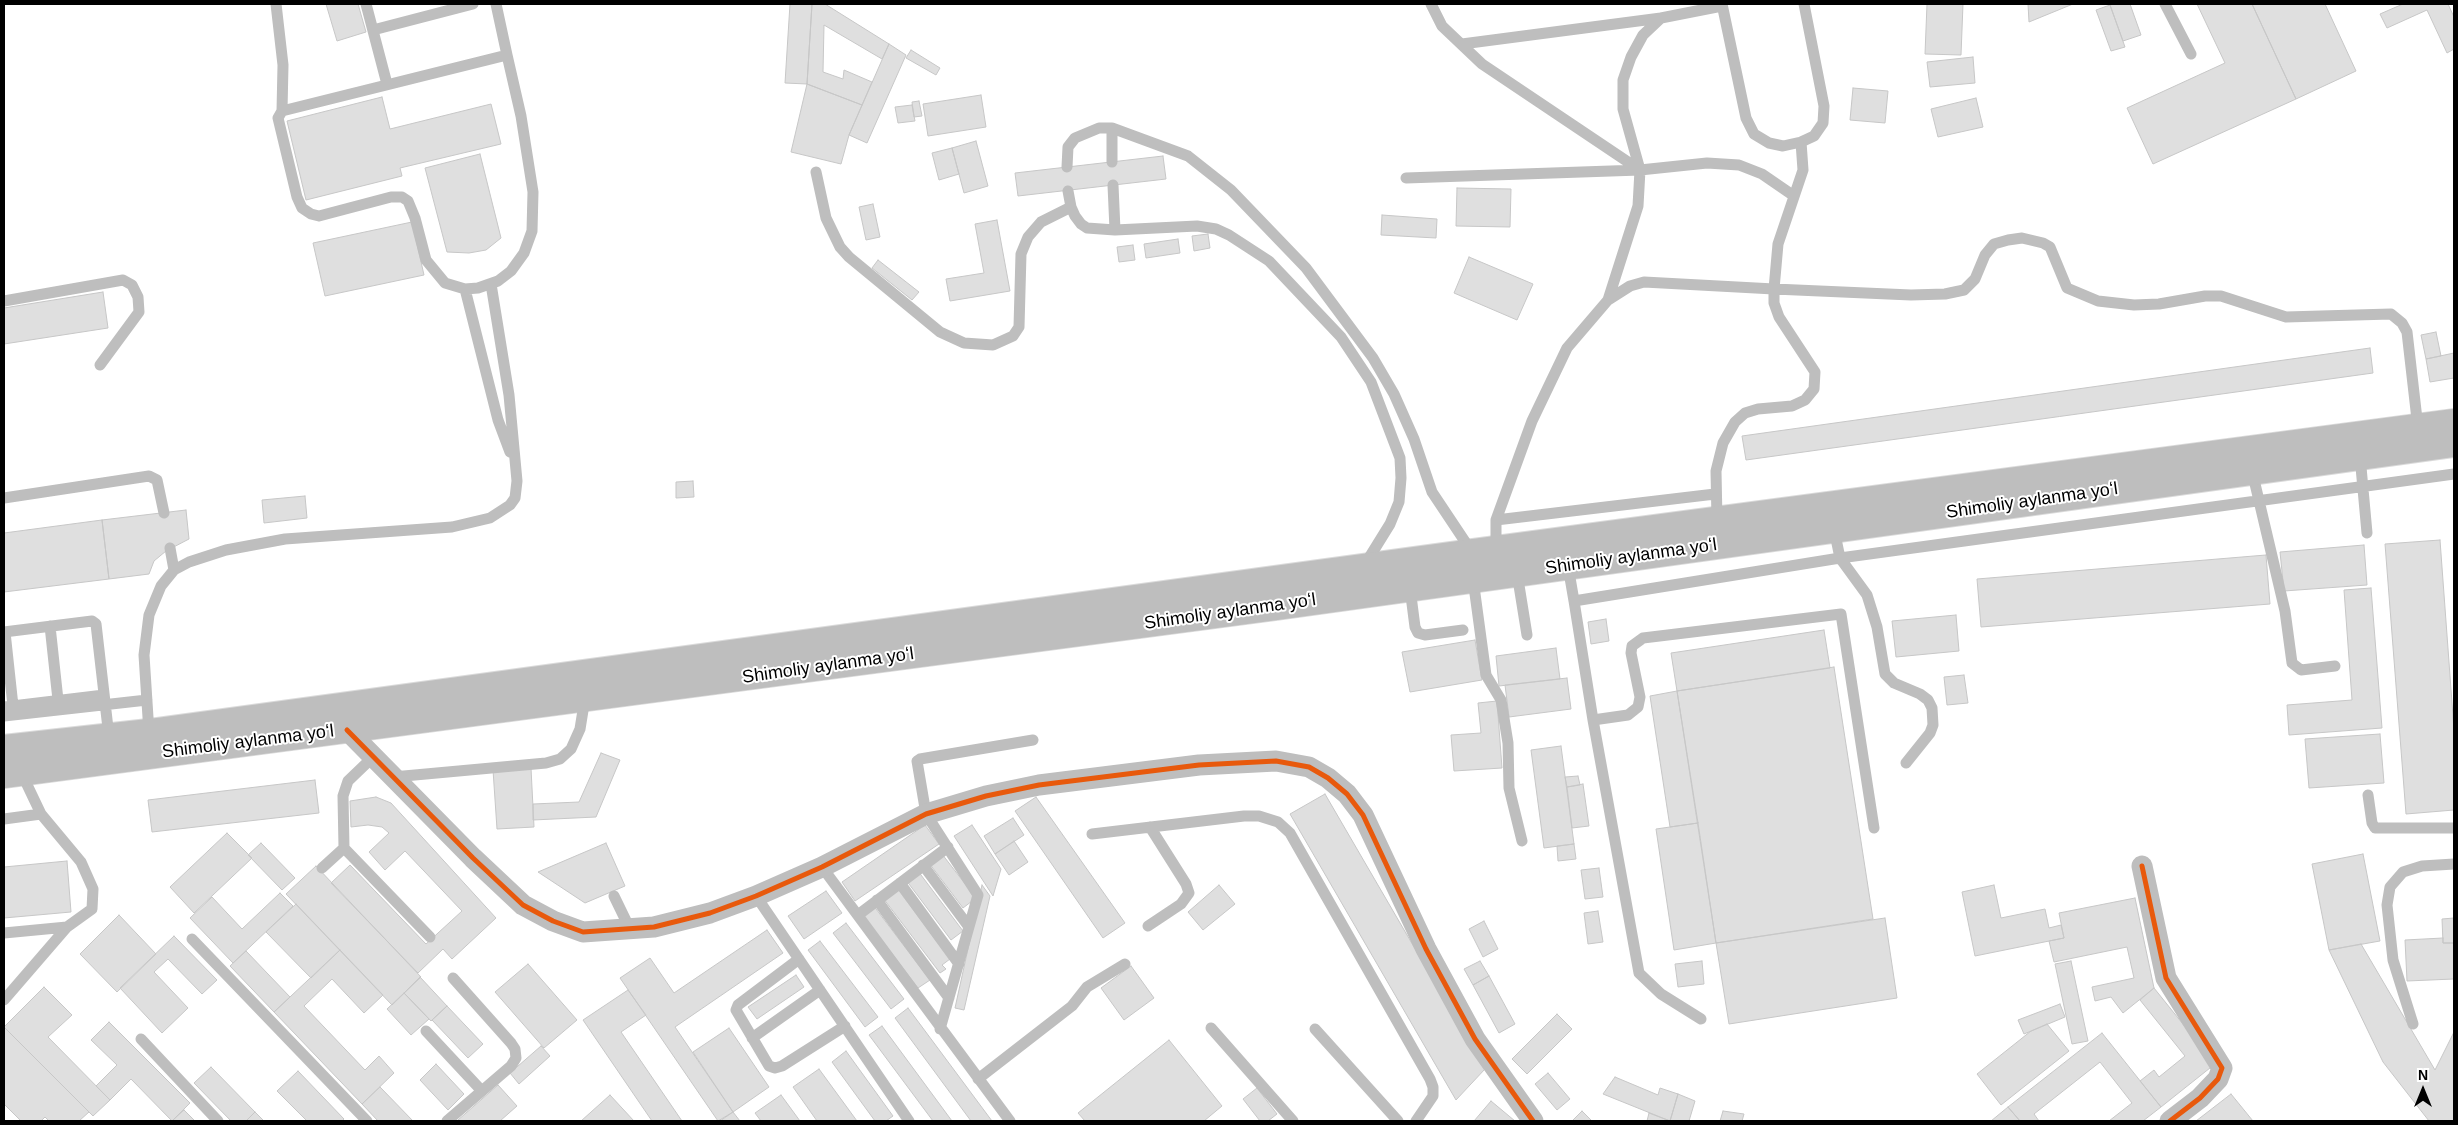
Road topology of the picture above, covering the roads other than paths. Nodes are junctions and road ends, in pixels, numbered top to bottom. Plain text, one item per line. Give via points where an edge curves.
1 (276, 4) edge
2 (366, 4) edge
3 (473, 4) edge
4 (496, 4) edge
5 (1431, 4) edge
6 (1804, 4) edge
7 (2165, 4) edge
8 (1722, 5) edge
9 (443, 8) edge
10 (1661, 18) junction
11 (372, 30) junction
12 (1462, 44) junction
13 (2191, 54) dead end
14 (507, 55) junction
15 (387, 84) junction
16 (282, 111) junction
17 (1112, 128) junction
18 (1801, 142) junction
19 (1112, 162) dead end
20 (1066, 167) dead end
21 (1640, 170) junction
22 (816, 172) dead end
23 (1406, 178) dead end
24 (1113, 185) dead end
25 (1068, 191) dead end
26 (1794, 196) junction
27 (1070, 207) junction
28 (1115, 230) junction
29 (491, 284) junction
30 (465, 289) junction
31 (1774, 289) junction
32 (4, 300) edge
33 (1608, 300) junction
34 (100, 365) dead end
35 (2454, 423) edge
36 (2418, 428) junction
37 (2454, 443) edge
38 (2360, 456) junction
39 (515, 462) junction
40 (2252, 471) junction
41 (2454, 474) edge
42 (2362, 487) junction
43 (4, 498) edge
44 (2259, 501) junction
45 (164, 513) dead end
46 (1718, 519) junction
47 (1496, 520) junction
48 (1834, 529) junction
49 (2367, 533) dead end
50 (170, 548) dead end
51 (1840, 558) junction
52 (1480, 560) junction
53 (1568, 566) junction
54 (1362, 569) junction
55 (174, 570) junction
56 (1517, 573) junction
57 (1410, 588) junction
58 (1574, 601) junction
59 (1186, 605) junction
60 (50, 626) junction
61 (1463, 630) dead end
62 (4, 632) edge
63 (1527, 636) dead end
64 (2335, 666) dead end
65 (585, 698) junction
66 (58, 700) junction
67 (105, 700) junction
68 (147, 700) junction
69 (9, 707) edge
70 (4, 716) edge
71 (1593, 720) junction
72 (347, 730) junction
73 (149, 733) junction
74 (109, 737) junction
75 (1033, 740) dead end
76 (4, 749) edge
77 (373, 757) junction
78 (1906, 763) dead end
79 (12, 773) edge
80 (393, 777) junction
81 (2368, 795) dead end
82 (41, 814) junction
83 (926, 814) junction
84 (4, 819) edge
85 (1150, 827) junction
86 (1874, 828) dead end
87 (2454, 828) edge
88 (1092, 834) dead end
89 (1522, 841) dead end
90 (948, 847) junction
91 (344, 848) junction
92 (2454, 864) edge
93 (923, 866) junction
94 (2142, 866) dead end
95 (822, 867) junction
96 (322, 868) dead end
97 (900, 883) junction
98 (614, 896) dead end
99 (756, 896) junction
100 (877, 900) junction
101 (858, 915) junction
102 (1148, 926) dead end
103 (67, 927) junction
104 (969, 927) junction
105 (630, 929) junction
106 (4, 933) edge
107 (430, 937) dead end
108 (192, 938) dead end
109 (799, 960) junction
110 (959, 964) junction
111 (1125, 964) dead end
112 (453, 978) dead end
113 (820, 990) junction
114 (948, 998) junction
115 (4, 1000) edge
116 (1701, 1018) dead end
117 (2413, 1024) dead end
118 (845, 1026) junction
119 (1211, 1028) dead end
120 (940, 1029) junction
121 (1315, 1029) dead end
122 (426, 1032) dead end
123 (752, 1038) junction
124 (141, 1039) dead end
125 (978, 1079) junction
126 (481, 1090) junction
127 (218, 1121) edge
128 (367, 1121) edge
129 (446, 1121) edge
130 (909, 1121) edge
131 (1010, 1121) edge
132 (1293, 1121) edge
133 (1398, 1121) edge
134 (1416, 1121) edge
135 (1533, 1121) edge
136 (2170, 1121) edge

1 - 16 lane via 283,65
2 - 11 lane
3 - 9 lane
4 - 14 lane
5 - 12 lane via 1442,26
6 - 18 lane via 1824,106 1823,123 1814,136
7 - 13 lane
8 - 10 lane
8 - 18 lane via 1746,118 1754,134 1769,143 1783,146
9 - 11 lane
10 - 12 lane
10 - 21 lane via 1642,35 1624,80 1624,110
11 - 15 lane
12 - 21 lane via 1482,64
14 - 15 lane
14 - 29 lane via 533,192 532,231 524,253 511,271
15 - 16 lane
16 - 30 lane via 278,118 296,196 302,208 319,216 390,197 402,197 408,201 415,218 426,260 444,283
17 - 19 lane
17 - 20 lane via 1099,128 1075,138 1068,147
17 - 52 lane via 1188,156 1231,190 1306,268 1373,358 1414,439 1432,492
18 - 26 lane via 1803,170
21 - 23 lane
21 - 26 lane via 1707,163 1739,165 1762,174
21 - 33 lane via 1638,206
22 - 27 lane via 826,218 840,247 940,332 964,343 993,345 1013,336 1020,321 1021,254 1028,237 1041,222
24 - 28 lane
25 - 27 lane
26 - 31 lane via 1778,244
27 - 28 lane via 1081,224 1096,230
28 - 54 lane via 1197,226 1229,235 1275,267 1340,337 1362,366 1394,437 1401,478 1399,502 1390,524
29 - 30 lane
29 - 39 lane via 509,395
30 - 39 lane via 498,420
31 - 33 lane via 1644,282 1630,286
31 - 36 lane via 1945,294 1970,286 1994,244 2022,238 2050,247 2067,288 2098,301 2159,304 2221,296 2286,318 2391,314 2407,332
31 - 46 lane via 1779,318 1815,372 1814,389 1805,400 1792,406 1758,409 1745,413 1736,422 1723,443 1716,470
32 - 34 lane via 123,280 132,285 138,297 138,312
33 - 47 lane via 1567,348 1532,421
35 - 36 main road, Shimoliy aylanma yoʻl
36 - 46 main road, Shimoliy aylanma yoʻl
37 - 38 main road, Shimoliy aylanma yoʻl
38 - 40 main road, Shimoliy aylanma yoʻl
38 - 42 lane
39 - 55 lane via 515,498 504,511 490,518 452,527 286,539 226,550
40 - 44 lane
40 - 48 main road, Shimoliy aylanma yoʻl
41 - 42 lane
42 - 44 lane
42 - 49 lane
43 - 45 lane via 149,476 157,480
44 - 51 lane
44 - 64 lane via 2285,611 2292,664 2301,670
46 - 47 lane
46 - 48 main road, Shimoliy aylanma yoʻl
46 - 52 main road, Shimoliy aylanma yoʻl
46 - 53 main road, Shimoliy aylanma yoʻl
47 - 52 lane
48 - 51 lane
50 - 55 lane
51 - 58 lane
51 - 78 lane via 1867,595 1885,674 1894,683 1920,694 1932,708 1930,733
52 - 54 main road, Shimoliy aylanma yoʻl
52 - 56 main road, Shimoliy aylanma yoʻl
52 - 57 main road, Shimoliy aylanma yoʻl
52 - 89 lane via 1486,675 1501,700 1508,744 1509,788
53 - 56 main road, Shimoliy aylanma yoʻl
53 - 58 lane
54 - 59 main road, Shimoliy aylanma yoʻl
55 - 68 lane via 161,586 149,615 144,655
56 - 63 lane
57 - 59 main road, Shimoliy aylanma yoʻl
57 - 61 lane via 1418,633
58 - 71 lane
59 - 65 main road, Shimoliy aylanma yoʻl
59 - 73 main road, Shimoliy aylanma yoʻl
60 - 62 lane
60 - 66 lane
60 - 67 lane via 92,621 96,624
62 - 69 lane
65 - 72 main road, Shimoliy aylanma yoʻl
65 - 80 lane via 580,729 571,749 560,759
66 - 67 lane
66 - 69 lane
67 - 68 lane
67 - 70 lane
67 - 74 lane
68 - 73 lane
71 - 86 lane via 1628,715 1638,708 1640,697 1631,653 1632,646 1643,638 1841,614
71 - 116 lane via 1639,973 1661,994
72 - 77 street
72 - 79 main road, Shimoliy aylanma yoʻl
73 - 74 main road, Shimoliy aylanma yoʻl
74 - 76 main road, Shimoliy aylanma yoʻl
75 - 83 lane via 919,759
77 - 80 street
77 - 91 lane via 348,781 343,796
79 - 82 lane
80 - 105 street via 523,905 583,932
81 - 87 lane via 2372,823 2376,828
82 - 84 lane
82 - 103 lane via 81,862 93,889 92,910
83 - 90 lane
83 - 95 street
83 - 135 street via 986,796 1039,785 1130,773 1276,761 1309,767 1347,794 1363,815 1426,949 1475,1039
85 - 88 lane
85 - 102 lane via 1189,893 1181,904
85 - 134 lane via 1259,816 1278,822 1290,833 1430,1079 1433,1096
90 - 93 lane
90 - 104 lane via 978,895
91 - 96 lane
91 - 107 lane
92 - 117 lane via 2422,866 2403,872 2390,888 2387,905 2394,960
93 - 97 lane
93 - 104 lane
94 - 136 street via 2166,978 2222,1068 2218,1079 2200,1098
95 - 99 street
95 - 101 lane
97 - 100 lane
97 - 110 lane
98 - 105 lane
99 - 105 street via 710,913 654,927
99 - 109 lane
100 - 101 lane
100 - 114 lane
101 - 120 lane
103 - 106 lane
103 - 115 lane
104 - 110 lane
108 - 128 lane
109 - 113 lane
109 - 123 lane via 738,1004 737,1014
110 - 114 lane
111 - 125 lane via 1088,987 1072,1006
112 - 126 lane via 516,1049 516,1058 511,1066
113 - 118 lane
113 - 123 lane
114 - 120 lane
118 - 123 lane via 775,1068 769,1066
118 - 130 lane
119 - 132 lane
120 - 125 lane
121 - 133 lane
122 - 126 lane
124 - 127 lane
125 - 131 lane
126 - 129 lane

